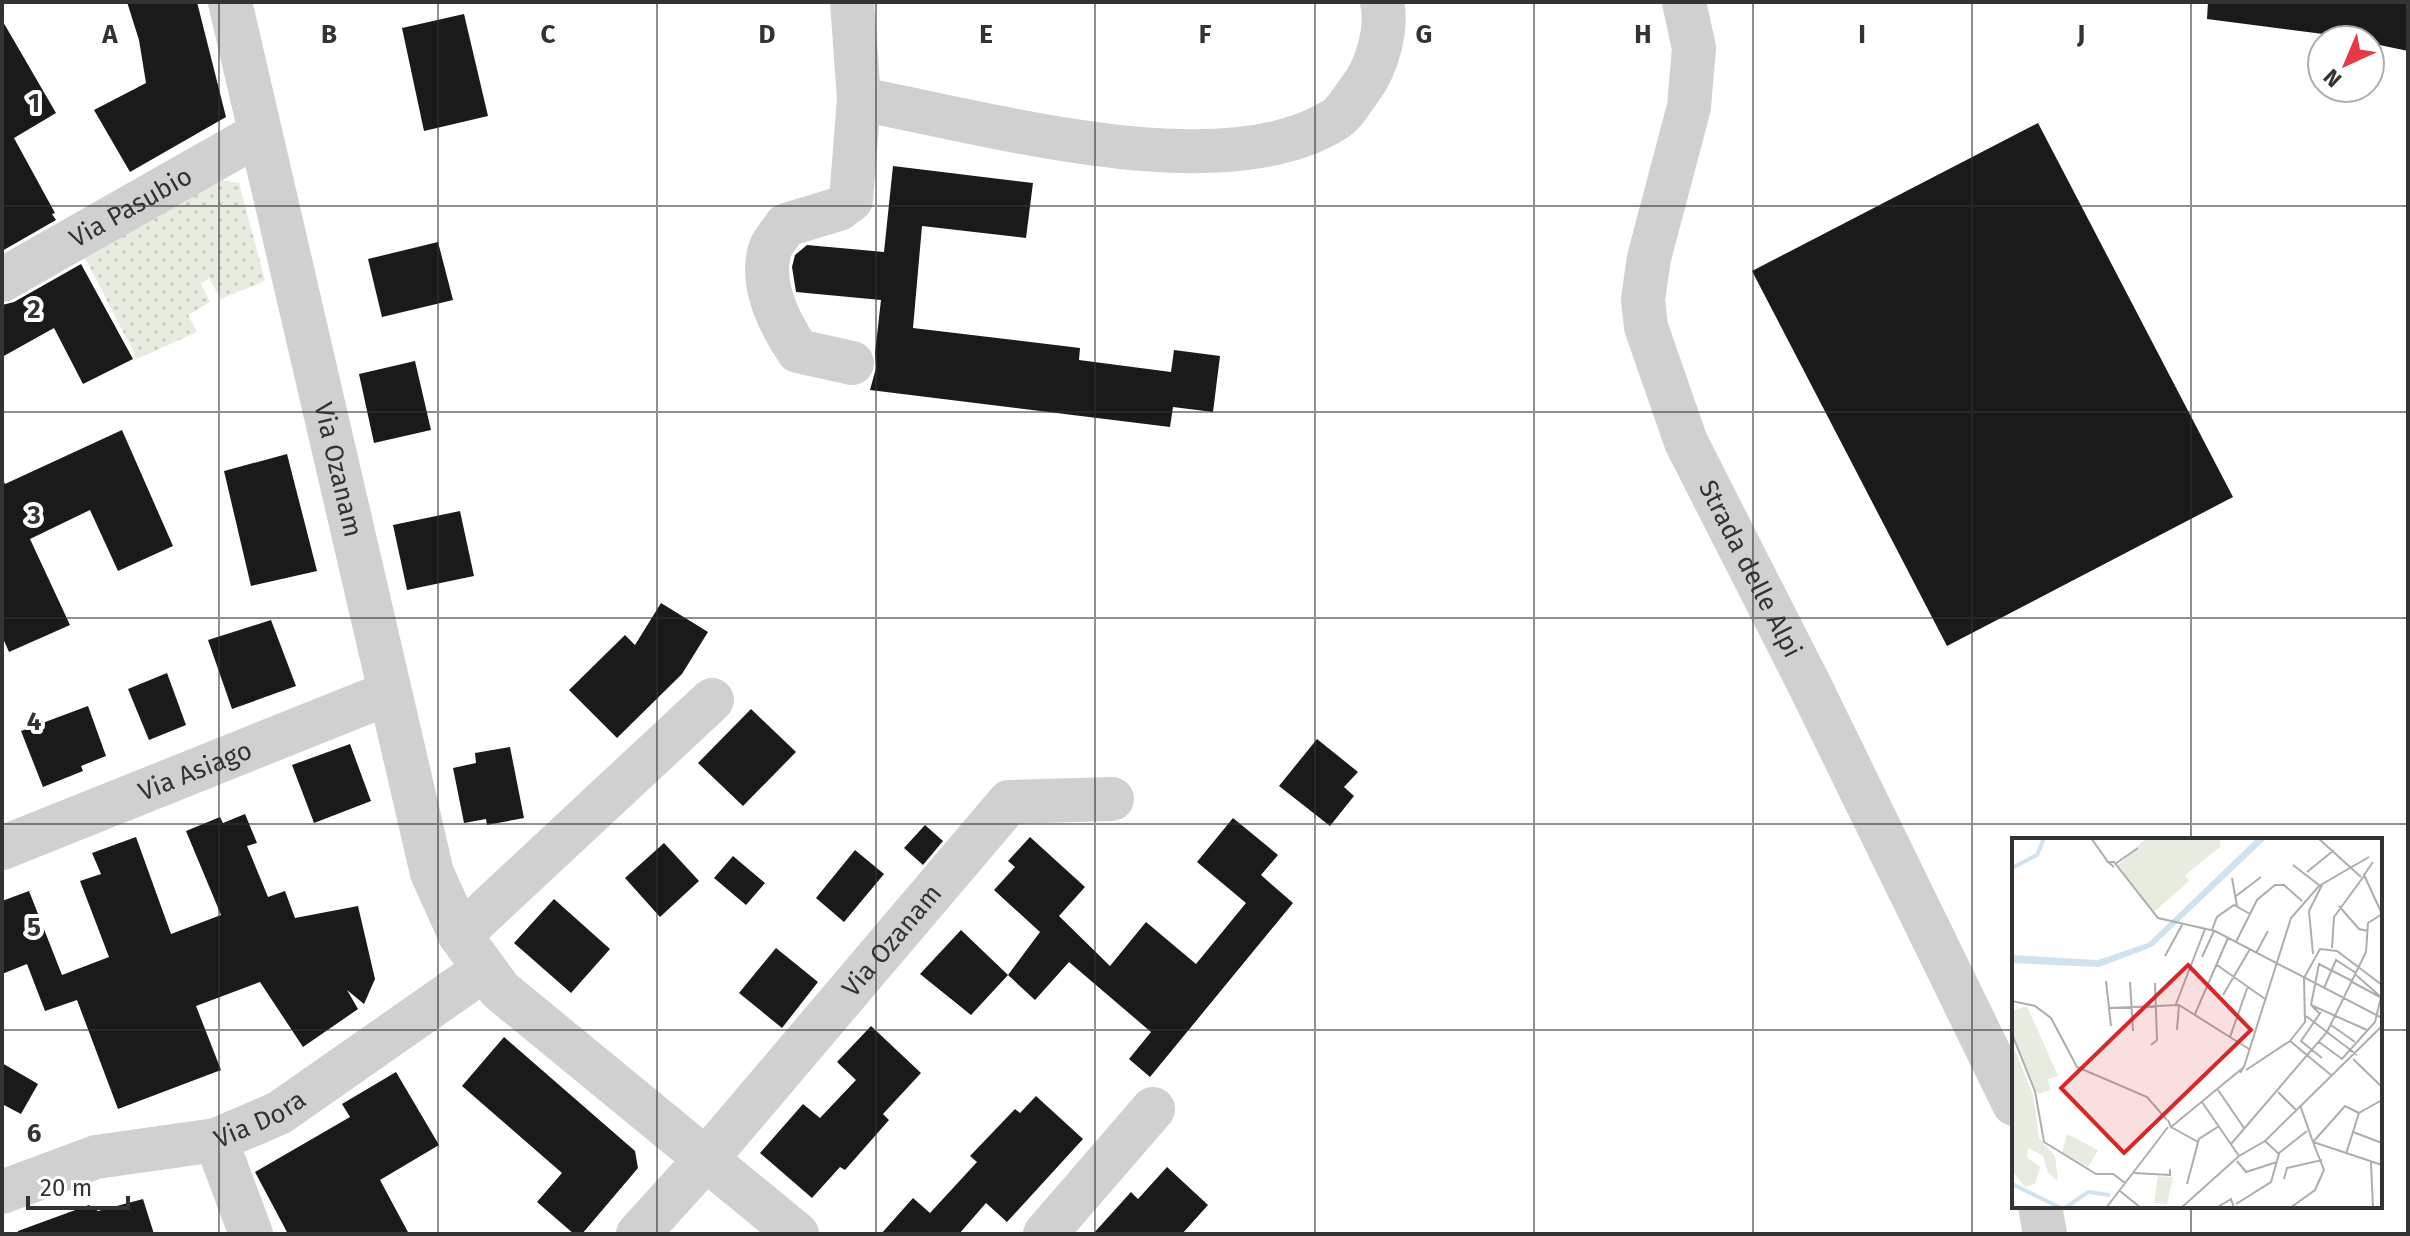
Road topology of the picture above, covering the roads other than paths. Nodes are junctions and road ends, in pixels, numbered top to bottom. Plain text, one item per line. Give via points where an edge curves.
1 (230, 2) edge
2 (852, 2) edge
3 (1382, 2) edge
4 (1684, 2) edge
5 (859, 99) junction
6 (259, 134) junction
7 (2, 280) edge
8 (852, 363) dead end
9 (389, 693) junction
10 (712, 700) dead end
11 (1112, 799) dead end
12 (2, 848) edge
13 (460, 935) junction
14 (485, 969) junction
15 (2012, 1100) edge
16 (1153, 1109) dead end
17 (216, 1140) junction
18 (707, 1158) junction
19 (2, 1192) edge
20 (2040, 1208) edge
21 (251, 1234) edge
22 (638, 1234) edge
23 (797, 1234) edge
24 (1045, 1234) edge
25 (2045, 1234) edge

1 - 6 street, Via Ozanam
2 - 5 street
3 - 5 street via 1385,13 1373,73 1337,119 1289,142 1228,150 1138,147 1028,133
4 - 15 street, Strada delle Alpi via 1694,48 1689,107 1649,258 1643,299 1646,327 1692,455
5 - 8 street via 851,200 839,209 786,225 769,252 779,322 798,351
6 - 7 street, Via Pasubio
6 - 9 street, Via Ozanam
9 - 12 street, Via Asiago
9 - 13 street, Via Ozanam via 432,873
10 - 13 street
11 - 18 street, Via Ozanam via 1009,802
13 - 14 street, Via Ozanam
14 - 17 street, Via Dora via 279,1113
14 - 18 street, Via Ozanam via 500,990
16 - 24 street
17 - 19 street, Via Dora via 96,1157
17 - 21 street
18 - 22 street, Via Ozanam
18 - 23 street, Via Ozanam
20 - 25 street

